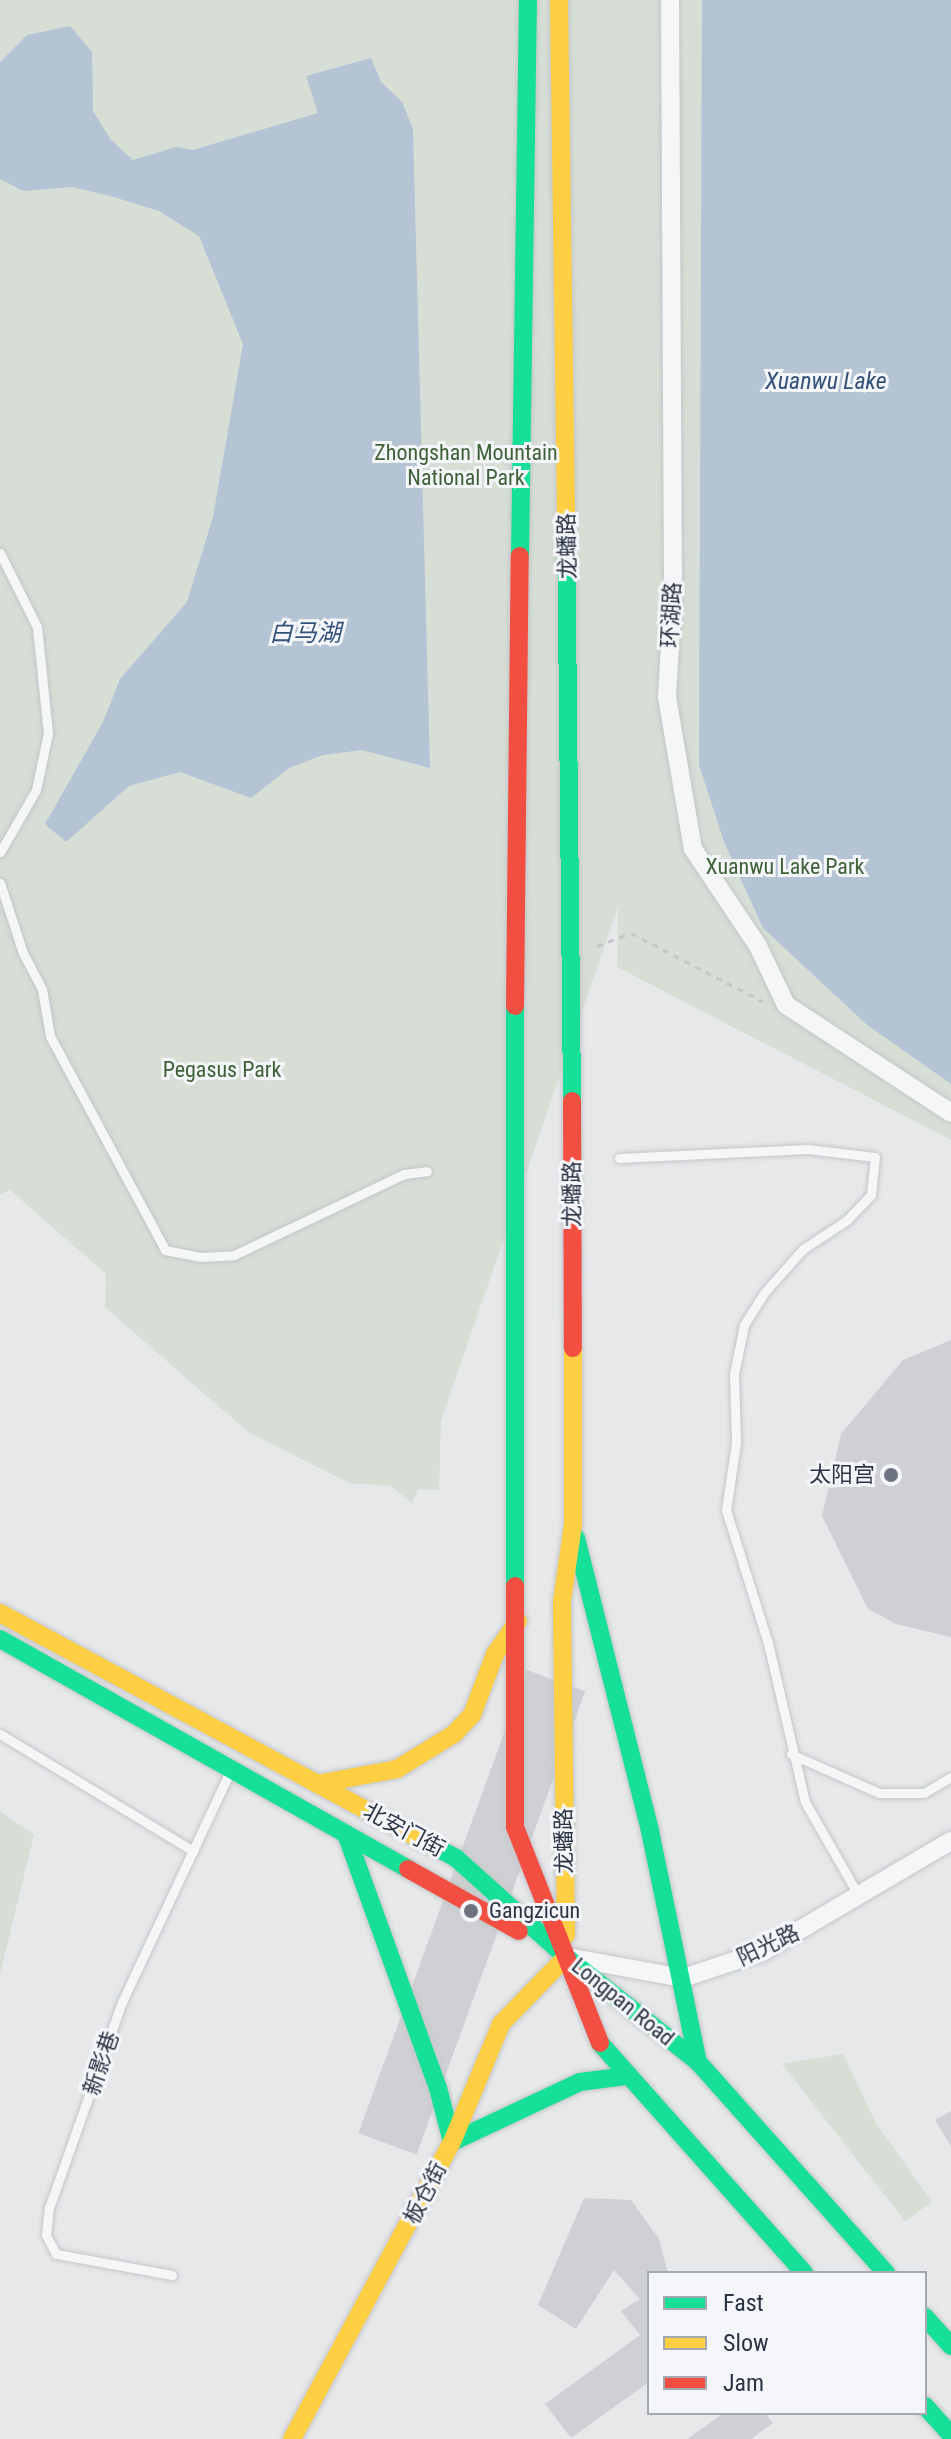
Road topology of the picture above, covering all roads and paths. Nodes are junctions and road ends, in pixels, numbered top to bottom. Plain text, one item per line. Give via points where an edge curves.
1 (528, 0) edge
2 (559, 0) edge
3 (670, 0) edge
4 (0, 553) edge
5 (0, 852) edge
6 (0, 883) edge
7 (571, 956) junction
8 (786, 1005) junction
9 (951, 1113) edge
10 (619, 1158) dead end
11 (427, 1171) dead end
12 (573, 1525) junction
13 (0, 1613) edge
14 (518, 1621) junction
15 (0, 1639) edge
16 (0, 1734) edge
17 (791, 1754) junction
18 (231, 1769) junction
19 (951, 1777) edge
20 (317, 1784) junction
21 (346, 1834) junction
22 (951, 1841) edge
23 (193, 1851) junction
24 (860, 1898) junction
25 (566, 1957) junction
26 (683, 1978) junction
27 (698, 2062) junction
28 (626, 2076) junction
29 (452, 2142) junction
30 (802, 2271) edge
31 (884, 2271) edge
32 (172, 2275) dead end
33 (927, 2319) edge
34 (951, 2346) edge
35 (927, 2408) edge
36 (951, 2435) edge
37 (292, 2439) edge

1 - 14 main road, 龙蟠路 via 515,952
2 - 7 main road, 龙蟠路
3 - 8 street, 环湖路 via 673,593 667,697 693,849 758,946
4 - 5 lane via 37,627 48,733 36,790
6 - 11 lane via 23,953 42,989 50,1036 141,1214 165,1250 201,1257 234,1255 404,1174
7 - 8 path via 631,933 764,1001
7 - 12 main road, 龙蟠路
8 - 9 street
10 - 17 lane via 808,1149 875,1157 871,1195 847,1220 803,1249 755,1306 744,1325 734,1374 736,1443 726,1510 772,1657
12 - 25 main road, 龙蟠路 via 562,1601
12 - 26 main road
13 - 20 main road, 北安门街
14 - 20 main road via 495,1654 472,1715 454,1734 397,1769
14 - 25 main road, 龙蟠路 via 515,1827
15 - 18 main road, 北安门街
16 - 23 lane
17 - 19 lane via 879,1793 924,1793
17 - 24 lane via 820,1834
18 - 21 main road, 北安门街
18 - 23 lane, 新影巷
20 - 25 main road, 北安门街 via 456,1858
21 - 25 main road, 北安门街
21 - 29 main road via 438,2088
22 - 24 street, 阳光路
23 - 32 lane, 新影巷 via 122,2002 49,2208 46,2235 56,2254
24 - 26 street, 阳光路 via 764,1951
25 - 26 street, 阳光路
25 - 27 main road, Longpan Road
25 - 28 main road, Longpan Road via 603,2051
25 - 29 main road, 板仓街 via 501,2024
26 - 27 main road
27 - 31 main road, Longpan Road
28 - 29 main road via 580,2082
28 - 30 main road, Longpan Road
29 - 37 main road, 板仓街
33 - 34 main road
35 - 36 main road

